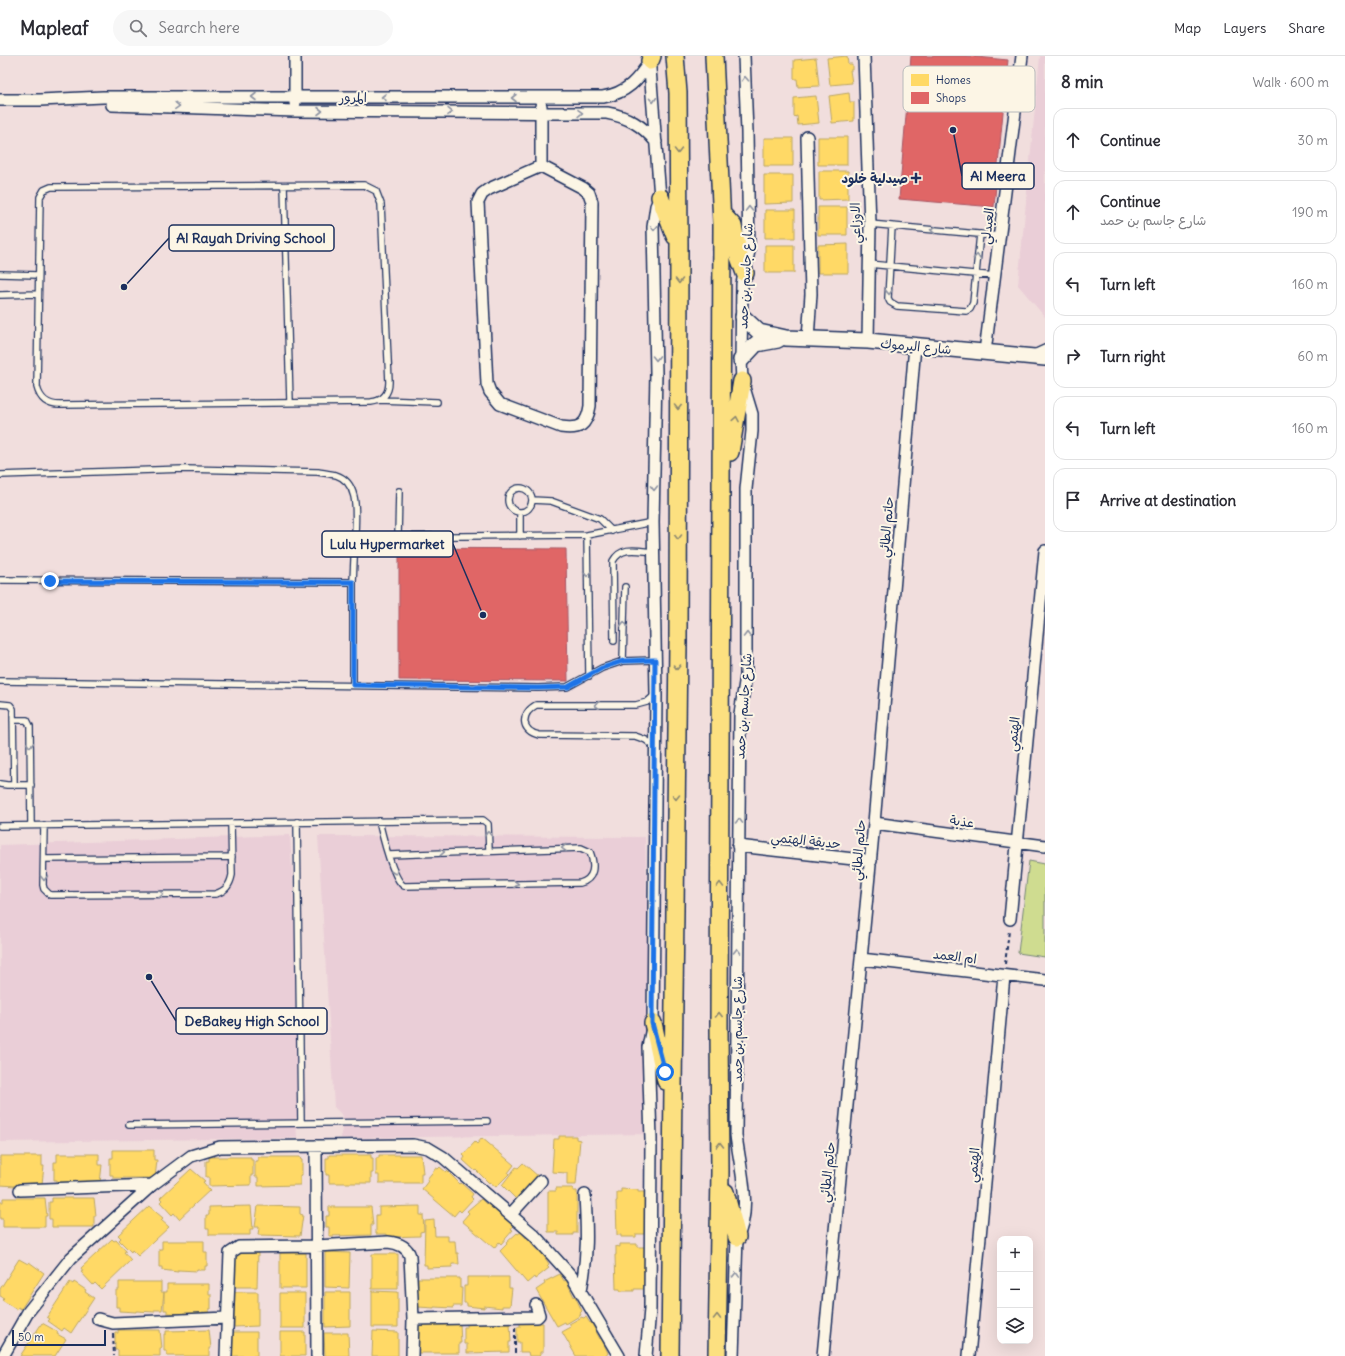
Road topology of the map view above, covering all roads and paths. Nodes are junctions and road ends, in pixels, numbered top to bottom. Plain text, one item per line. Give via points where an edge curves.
1 (295, 56) edge
2 (675, 56) edge
3 (703, 56) edge
4 (714, 56) edge
5 (744, 56) edge
6 (864, 56) edge
7 (1022, 56) edge
8 (650, 58) edge
9 (1021, 66) edge
10 (295, 97) junction
11 (405, 97) junction
12 (541, 98) junction
13 (0, 100) edge
14 (40, 100) junction
15 (295, 111) junction
16 (405, 111) junction
17 (1015, 112) edge
18 (541, 113) junction
19 (717, 126) junction
20 (807, 137) dead end
21 (656, 142) junction
22 (541, 166) junction
23 (284, 186) junction
24 (660, 197) junction
25 (722, 214) junction
26 (870, 224) junction
27 (892, 226) junction
28 (980, 234) junction
29 (1000, 236) junction
30 (679, 246) junction
31 (869, 264) junction
32 (890, 266) junction
33 (745, 273) junction
34 (0, 274) edge
35 (38, 275) junction
36 (976, 275) junction
37 (995, 276) junction
38 (38, 294) junction
39 (0, 295) edge
40 (743, 317) junction
41 (786, 338) junction
42 (808, 339) junction
43 (868, 341) junction
44 (915, 346) junction
45 (1045, 348) edge
46 (985, 352) junction
47 (1028, 356) junction
48 (1045, 358) edge
49 (741, 360) junction
50 (742, 381) junction
51 (379, 400) junction
52 (290, 402) junction
53 (437, 402) dead end
54 (722, 470) junction
55 (0, 475) edge
56 (399, 491) dead end
57 (532, 500) junction
58 (520, 513) junction
59 (653, 522) junction
60 (612, 531) junction
61 (587, 535) junction
62 (398, 536) junction
63 (520, 536) junction
64 (355, 537) junction
65 (1045, 551) edge
66 (654, 552) junction
67 (0, 580) edge
68 (353, 582) junction
69 (625, 588) dead end
70 (614, 641) dead end
71 (655, 660) junction
72 (623, 661) junction
73 (589, 676) junction
74 (0, 681) edge
75 (353, 685) junction
76 (656, 694) junction
77 (0, 704) edge
78 (13, 720) junction
79 (655, 748) junction
80 (0, 784) edge
81 (14, 785) junction
82 (31, 785) junction
83 (379, 821) junction
84 (297, 822) junction
85 (231, 823) junction
86 (874, 823) junction
87 (44, 825) junction
88 (0, 826) edge
89 (31, 826) junction
90 (1017, 842) junction
91 (738, 846) junction
92 (1045, 846) edge
93 (489, 850) junction
94 (389, 854) junction
95 (232, 857) junction
96 (44, 859) junction
97 (871, 861) junction
98 (1010, 920) joint
99 (861, 959) junction
100 (1004, 976) junction
101 (1045, 980) edge
102 (652, 1023) junction
103 (487, 1120) dead end
104 (301, 1123) junction
105 (129, 1125) dead end
106 (672, 1126) junction
107 (316, 1146) junction
108 (720, 1172) junction
109 (541, 1181) dead end
110 (152, 1186) junction
111 (20, 1190) dead end
112 (585, 1195) dead end
113 (511, 1214) junction
114 (737, 1236) junction
115 (316, 1246) junction
116 (581, 1290) junction
117 (536, 1305) dead end
118 (514, 1317) junction
119 (227, 1318) junction
120 (98, 1319) dead end
121 (413, 1319) junction
122 (113, 1323) junction
123 (3, 1356) edge
124 (114, 1356) edge
125 (226, 1356) edge
126 (317, 1356) edge
127 (412, 1356) edge
128 (515, 1356) edge
129 (619, 1356) edge
130 (646, 1356) edge
131 (670, 1356) edge
132 (717, 1356) edge
133 (732, 1356) edge
134 (823, 1356) edge
135 (969, 1356) edge

1 - 10 street
2 -> 30 main road
3 - 19 main road
4 - 19 main road, شارع جاسم بن حمد
33 -> 5 street, شارع جاسم بن حمد via 749,251
6 - 26 street, الاوزاعي
7 - 9 street, العبدلي
8 - 12 street, المرور via 637,80 615,94 603,97
8 -> 21 street
11 -> 10 street, المرور
10 -> 14 street, المرور via 82,97
10 - 15 street
12 -> 11 street, المرور
11 - 16 street
12 - 18 street
13 - 14 street, المرور
14 -> 15 street, المرور via 76,104
15 -> 16 street, المرور
16 -> 18 street, المرور
17 - 29 street, العبدلي
18 -> 21 street, المرور via 597,112 620,115 642,127
18 - 22 street
19 - 25 main road, شارع جاسم بن حمد
20 - 42 street via 811,294
21 - 24 street
22 - 22 street via 582,188 589,193 592,202 590,406 588,417 582,425 572,429 500,404 490,392 488,384 478,202 482,194 489,189
23 - 35 lane via 47,188 40,197
23 - 51 lane via 364,185 373,188 379,195 389,382 388,391
23 - 52 lane
24 - 30 main road
24 -> 59 street via 656,206 654,228 656,372
25 - 33 main road via 733,226 738,257
25 - 54 main road, شارع جاسم بن حمد
26 - 27 lane
26 - 31 street, الاوزاعي
28 -> 27 lane
27 - 32 lane
28 - 29 lane
36 -> 28 lane
29 - 37 street, العبدلي
30 -> 106 main road
31 - 32 lane
31 - 43 street, الاوزاعي
32 - 36 lane
32 -> 36 lane via 888,298 897,306 966,311 972,306
33 - 40 street, شارع جاسم بن حمد via 742,284
34 - 35 lane
35 - 38 lane
36 - 37 lane
37 - 46 street, العبدلي
38 - 39 lane
38 - 52 lane via 37,387 41,397 49,403 60,405
40 - 41 street via 760,332
40 - 49 street, شارع جاسم بن حمد
41 - 42 street, شارع اليرموك
41 - 49 street via 756,344
42 - 43 street, شارع اليرموك
43 - 44 street, شارع اليرموك
44 - 46 street, شارع اليرموك
44 - 86 street, حاتم الطائي
45 - 47 lane
46 - 47 street, شارع اليرموك
47 - 48 street, شارع اليرموك
49 - 50 street, شارع جاسم بن حمد
54 -> 50 main road via 729,456
91 -> 50 street, شارع جاسم بن حمد via 740,714 746,676 746,489 752,432 750,404
51 - 52 lane
51 - 53 lane
108 -> 54 main road, شارع جاسم بن حمد
55 - 64 lane via 185,469 318,472 337,475 349,482 354,493
56 - 62 lane
57 - 58 lane via 530,507
57 - 58 lane via 530,492 523,489 512,492 508,502 512,509
57 - 60 lane via 551,501 600,519
58 - 63 lane
59 - 60 lane
59 - 66 street
60 - 61 lane
61 - 63 lane
61 -> 73 lane
62 - 63 lane
62 - 64 lane
64 - 68 lane
65 - 90 street, الهتمي
66 - 70 lane via 623,550 617,554 614,561
66 - 71 street
67 - 68 lane
68 - 75 lane
72 -> 69 lane
71 - 72 lane
71 - 76 street
72 - 73 lane via 602,668
73 - 75 lane via 568,687
74 - 75 lane
76 - 79 street
76 -> 79 lane via 647,702 636,705 536,705 528,710 525,717 530,733 635,736 646,740
77 - 78 lane via 12,706
78 - 81 lane
78 -> 82 lane via 27,720 30,724
79 - 102 street
80 - 81 lane
81 - 82 lane
82 - 89 lane
83 - 84 lane
93 -> 83 lane via 488,824 483,820
83 - 94 lane
84 - 85 lane
84 - 104 lane
85 - 87 lane
85 - 95 lane
86 - 90 street, عذبة
86 - 97 street, حاتم الطائي
87 - 89 lane
87 - 96 lane
88 - 89 lane
90 - 92 street, عذبة
90 - 98 street, الهتمي
91 - 97 street, حديقة الهتمي
114 -> 91 street, شارع جاسم بن حمد via 743,1224 744,1208 743,1175 736,1135
94 -> 93 lane
94 -> 93 lane via 399,882 407,886 580,883 590,879 592,875 590,852 581,848
95 - 96 lane
96 -> 95 lane via 44,889 55,896 215,894 222,892 231,882
97 - 99 street, حاتم الطائي
98 - 100 path
99 - 100 street, ام العمد
99 - 134 street, حاتم الطائي
100 - 101 street, ام العمد
100 - 135 street, الهتمي
102 - 106 main road via 665,1072
102 - 130 street via 648,1047 651,1139 650,1309
103 - 104 lane
104 - 105 lane
106 - 131 main road
107 - 110 street via 220,1147 191,1156
107 - 113 street via 413,1145 428,1148 443,1157
107 - 115 street
108 - 114 main road
132 -> 108 main road, شارع جاسم بن حمد
109 - 113 street
110 - 111 street
110 - 123 street via 71,1258 28,1312
112 - 116 street via 588,1245
113 - 116 street via 572,1277
133 -> 114 street, شارع جاسم بن حمد
115 - 119 street via 239,1247 230,1253
115 - 121 street via 398,1243 410,1256
115 - 126 street
116 - 129 street
117 - 118 street via 538,1317
118 - 121 street
118 - 128 path
119 - 122 street
119 - 125 street
120 - 122 street
121 - 127 street
122 - 124 path

